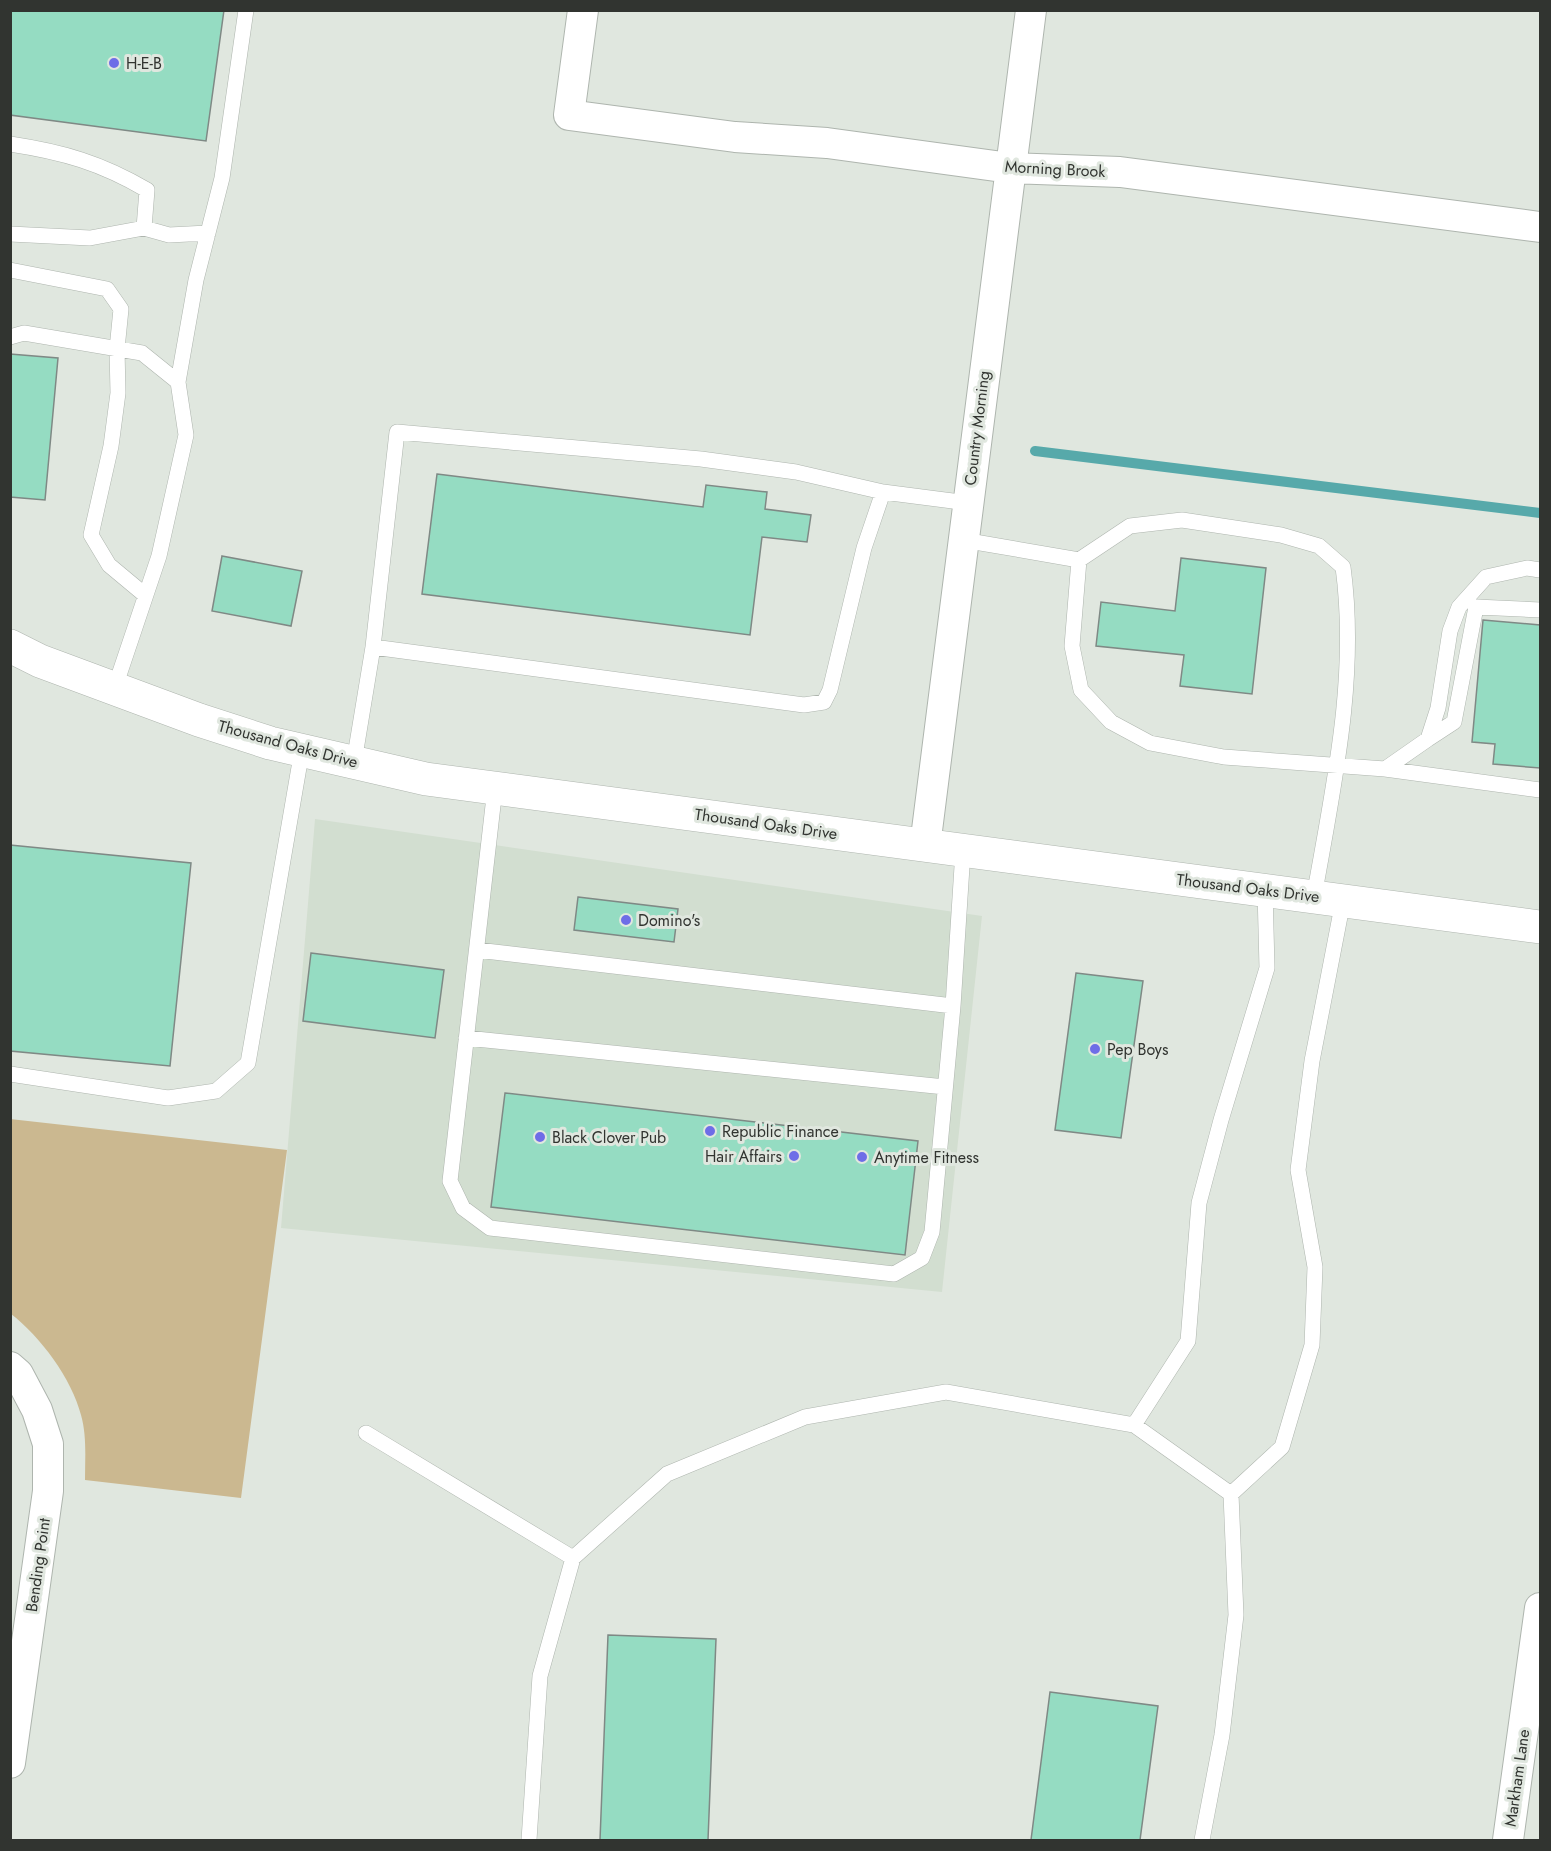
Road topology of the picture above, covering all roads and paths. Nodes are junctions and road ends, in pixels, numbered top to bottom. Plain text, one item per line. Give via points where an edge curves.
1 (246, 10) edge
2 (583, 10) edge
3 (1032, 10) edge
4 (10, 144) edge
5 (1010, 168) junction
6 (1540, 227) edge
7 (144, 228) junction
8 (208, 233) junction
9 (10, 234) edge
10 (10, 270) edge
11 (10, 337) edge
12 (117, 349) junction
13 (178, 382) junction
14 (883, 492) junction
15 (968, 503) junction
16 (963, 540) junction
17 (1079, 560) junction
18 (1540, 570) edge
19 (146, 595) junction
20 (1540, 610) edge
21 (10, 646) edge
22 (373, 647) junction
23 (115, 687) junction
24 (1428, 739) junction
25 (302, 750) junction
26 (354, 762) junction
27 (1338, 767) junction
28 (1385, 769) junction
29 (495, 788) junction
30 (1540, 790) edge
31 (925, 846) junction
32 (963, 851) junction
33 (1265, 890) junction
34 (1328, 899) junction
35 (1540, 927) edge
36 (477, 950) junction
37 (953, 1006) junction
38 (466, 1038) junction
39 (10, 1074) edge
40 (945, 1087) junction
41 (14, 1370) edge
42 (1134, 1425) junction
43 (366, 1433) dead end
44 (1231, 1494) junction
45 (573, 1558) junction
46 (1540, 1608) edge
47 (10, 1763) edge
48 (529, 1840) edge
49 (1202, 1840) edge
50 (1508, 1840) edge

1 - 8 lane via 222,178
2 - 5 street, Morning Brook via 569,115
3 - 5 street, Country Morning
4 - 7 lane via 49,150 109,168 147,190
5 - 6 street, Morning Brook via 1120,172
5 - 15 street, Country Morning
7 - 8 lane via 169,235
7 - 9 lane via 90,238
8 - 13 lane
10 - 12 lane via 107,289 120,309
11 - 12 lane via 24,333
12 - 13 lane via 142,353
12 - 19 lane via 118,393 111,446 91,535 109,565
13 - 19 lane via 186,435 159,556
14 - 15 lane
14 - 22 lane via 864,548 824,702 804,705
14 - 22 lane via 796,472 701,459 397,432
15 - 16 street, Country Morning
16 - 17 lane
16 - 31 street, Country Morning
17 - 27 lane via 1072,646 1081,690 1111,722 1150,743 1224,757
17 - 27 lane via 1130,526 1182,520 1281,535 1319,546 1343,567 1347,596 1344,720
18 - 24 lane via 1527,568 1486,577 1459,607 1450,631 1438,708
19 - 23 lane
20 - 24 lane via 1476,607 1454,722
21 - 23 main road, Thousand Oaks Drive via 40,661
22 - 26 lane
23 - 25 main road, Thousand Oaks Drive via 199,720
24 - 28 lane
25 - 26 main road, Thousand Oaks Drive
25 - 39 lane via 248,1063 216,1091 168,1098
26 - 29 main road, Thousand Oaks Drive
27 - 28 lane
27 - 34 lane
28 - 30 lane
29 - 31 main road, Thousand Oaks Drive
29 - 36 lane
31 - 32 main road, Thousand Oaks Drive
32 - 33 main road, Thousand Oaks Drive
32 - 37 lane
33 - 34 main road, Thousand Oaks Drive
33 - 42 lane via 1267,968 1199,1203 1188,1341
34 - 35 main road, Thousand Oaks Drive
34 - 44 lane via 1298,1170 1316,1267 1312,1345 1282,1447
36 - 37 lane
36 - 38 lane
37 - 40 lane
38 - 40 lane
38 - 40 lane via 450,1181 463,1208 490,1228 894,1274 922,1258 932,1232
41 - 47 street, Bending Point via 38,1410 48,1444 48,1491
42 - 44 lane
42 - 45 lane via 946,1392 805,1417 667,1474
43 - 45 lane
44 - 49 lane via 1236,1615 1222,1735
45 - 48 lane via 540,1676
46 - 50 street, Markham Lane

